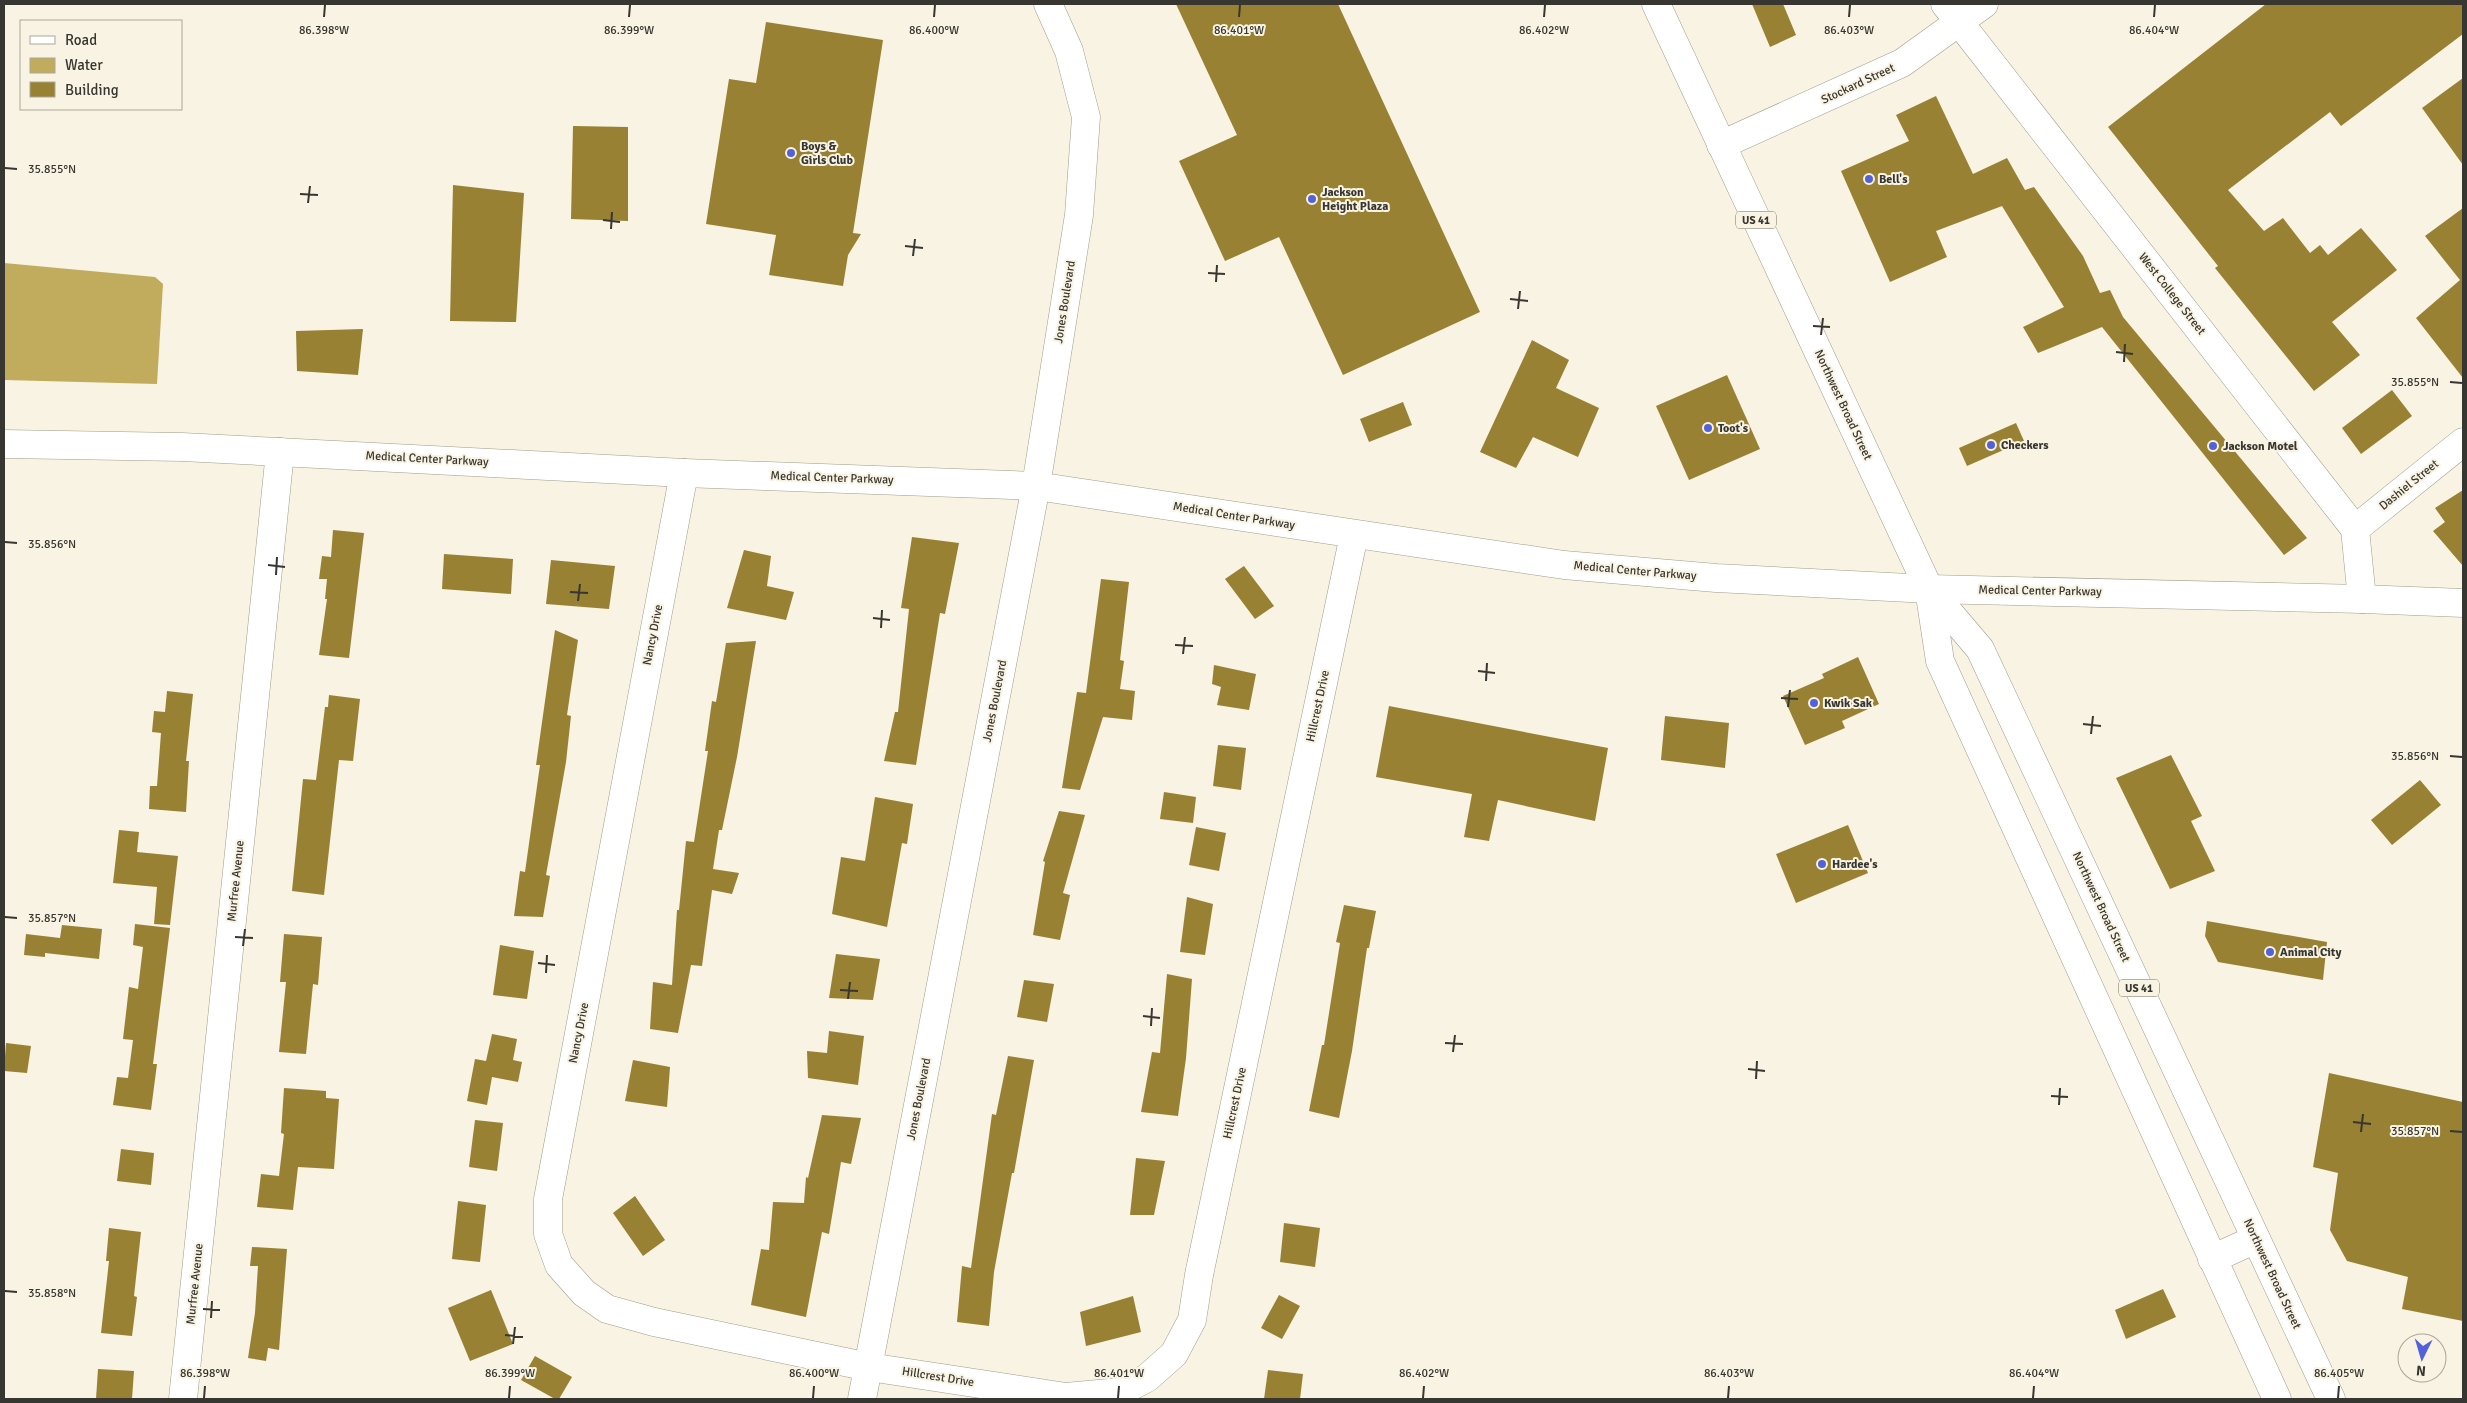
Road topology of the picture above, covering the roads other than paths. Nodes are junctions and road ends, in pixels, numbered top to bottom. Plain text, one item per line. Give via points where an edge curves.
1 (1048, 4) edge
2 (1656, 4) edge
3 (1984, 4) edge
4 (1952, 13) edge
5 (1721, 145) junction
6 (2463, 442) edge
7 (4, 444) edge
8 (280, 452) junction
9 (684, 473) junction
10 (1036, 486) junction
11 (2355, 529) junction
12 (1354, 535) junction
13 (1929, 589) junction
14 (2362, 599) junction
15 (2463, 603) edge
16 (2256, 1239) junction
17 (2212, 1259) junction
18 (868, 1367) junction
19 (183, 1399) edge
20 (862, 1399) edge
21 (2277, 1399) edge
22 (2331, 1399) edge

1 - 10 street, Jones Boulevard via 1069,51 1086,117 1079,214
2 - 5 street, Northwest Broad Street / US 41
3 - 4 street, Stockard Street
4 - 5 street, Stockard Street via 1902,63
4 - 11 street, West College Street
5 - 13 street, Northwest Broad Street / US 41
6 - 11 street, Dashiel Street
7 - 8 street, Medical Center Parkway
8 - 9 street, Medical Center Parkway
8 - 19 street, Murfree Avenue
9 - 10 street, Medical Center Parkway
9 - 18 street, Nancy Drive via 550,1189 548,1234 559,1265 584,1293 607,1310
10 - 12 street, Medical Center Parkway
10 - 18 street, Jones Boulevard
11 - 14 street
12 - 13 street, Medical Center Parkway via 1564,565 1716,578
12 - 18 street, Hillcrest Drive via 1192,1320 1174,1354 1148,1378 1120,1392 1066,1397
13 - 14 street, Medical Center Parkway
13 - 16 street, Northwest Broad Street / US 41 via 1980,649
13 - 17 street, Northwest Broad Street / US 41 via 1940,661
14 - 15 street, Medical Center Parkway
16 - 17 street
16 - 22 street, Northwest Broad Street / US 41
17 - 21 street, Northwest Broad Street / US 41
18 - 20 street, Jones Boulevard

